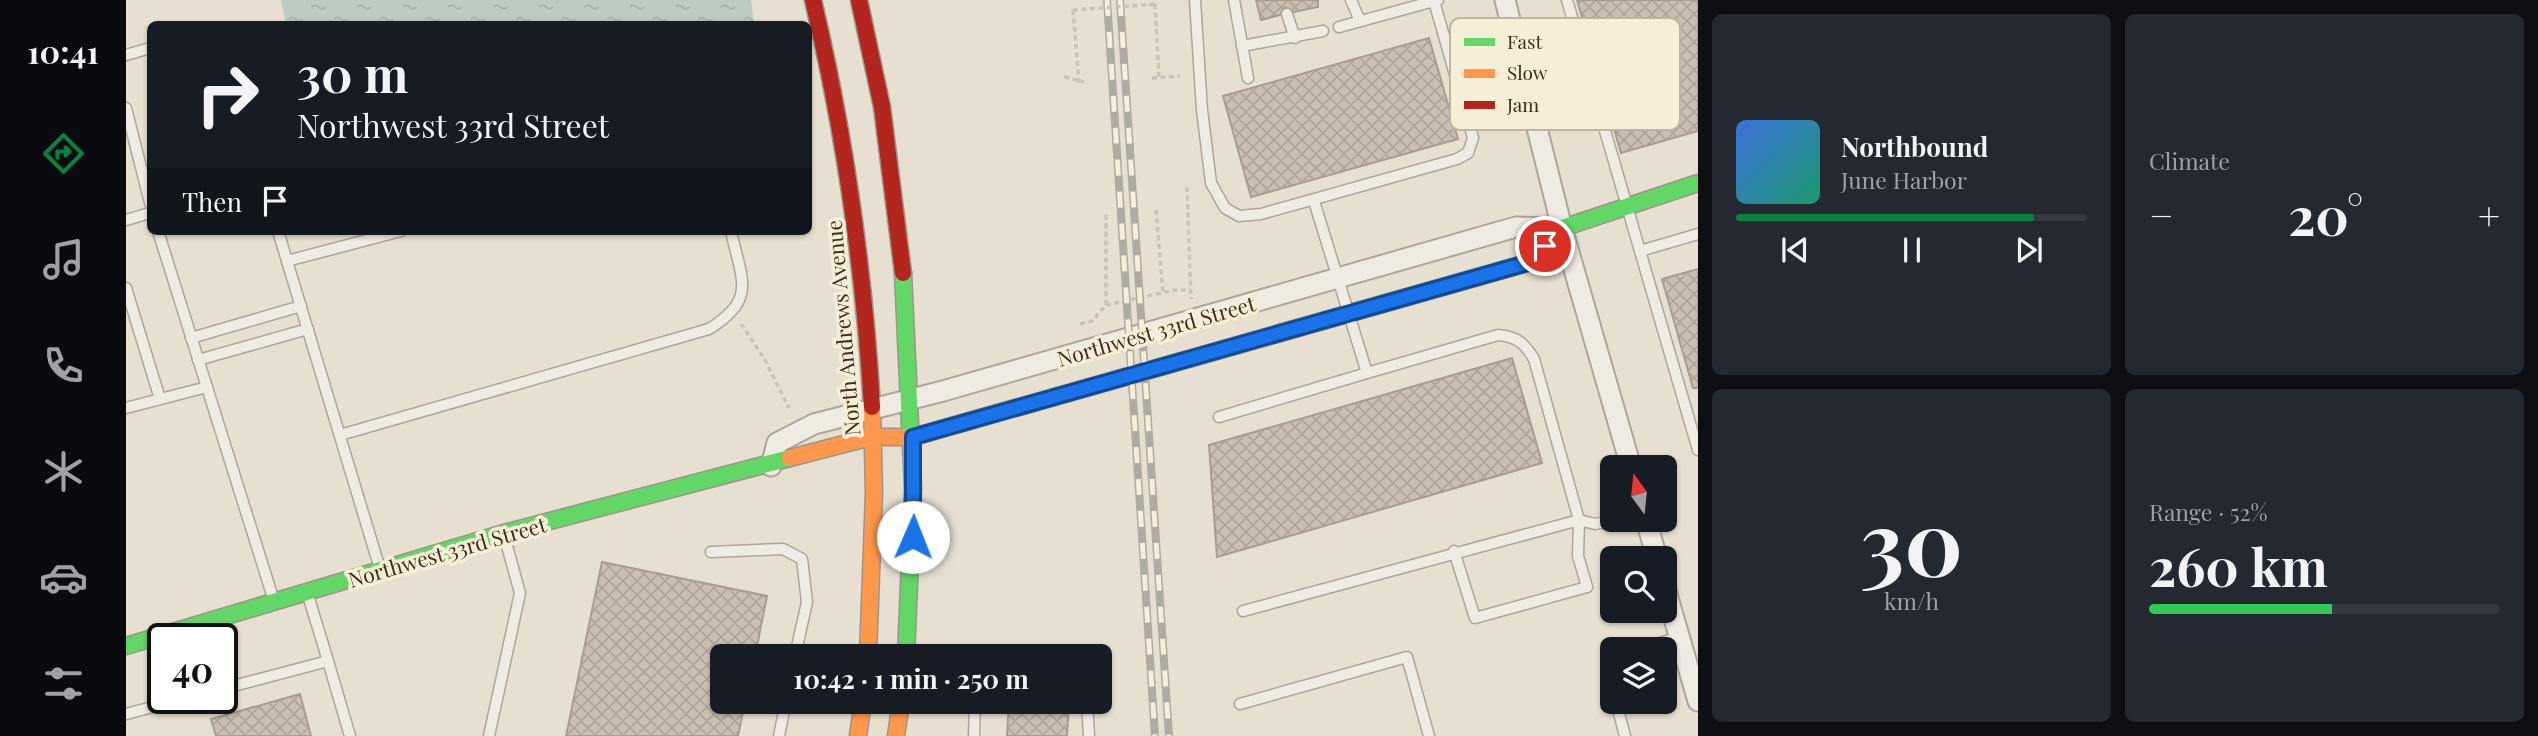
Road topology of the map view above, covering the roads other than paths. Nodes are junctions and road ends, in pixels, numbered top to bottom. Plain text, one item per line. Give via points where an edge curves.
1 (813, 0) edge
2 (859, 0) edge
3 (1195, 0) edge
4 (1234, 0) edge
5 (1351, 0) edge
6 (1505, 0) edge
7 (1566, 0) edge
8 (1436, 1) edge
9 (1287, 14) dead end
10 (1510, 18) edge
11 (1571, 18) edge
12 (1360, 21) junction
13 (1339, 27) dead end
14 (1323, 31) dead end
15 (1295, 38) junction
16 (1242, 46) junction
17 (147, 49) edge
18 (1450, 54) edge
19 (126, 55) edge
20 (1248, 78) dead end
21 (126, 108) edge
22 (1470, 130) edge
23 (1538, 130) edge
24 (1603, 130) edge
25 (1698, 183) edge
26 (147, 192) edge
27 (1314, 201) junction
28 (1625, 206) junction
29 (147, 214) edge
30 (126, 220) edge
31 (1562, 228) junction
32 (1698, 233) edge
33 (159, 235) edge
34 (279, 235) edge
35 (386, 235) edge
36 (732, 235) edge
37 (1640, 251) junction
38 (287, 261) junction
39 (1338, 278) junction
40 (126, 288) edge
41 (301, 306) junction
42 (1349, 314) junction
43 (308, 329) junction
44 (191, 338) junction
45 (198, 360) junction
46 (1367, 373) junction
47 (207, 387) junction
48 (160, 400) junction
49 (912, 400) junction
50 (126, 408) edge
51 (870, 409) junction
52 (1219, 417) dead end
53 (340, 435) junction
54 (871, 437) junction
55 (913, 437) junction
56 (1698, 450) edge
57 (1628, 455) edge
58 (771, 466) junction
59 (1579, 520) junction
60 (1600, 523) edge
61 (504, 533) junction
62 (1454, 551) junction
63 (711, 552) dead end
64 (381, 570) junction
65 (307, 592) junction
66 (274, 602) junction
67 (1243, 611) dead end
68 (1676, 623) edge
69 (1680, 637) junction
70 (1677, 638) edge
71 (798, 644) edge
72 (868, 644) edge
73 (907, 644) edge
74 (126, 646) edge
75 (328, 661) junction
76 (238, 685) edge
77 (1698, 701) edge
78 (1240, 704) dead end
79 (147, 708) edge
80 (126, 714) edge
81 (784, 714) edge
82 (861, 714) edge
83 (899, 714) edge
84 (975, 714) edge
85 (1088, 714) edge
86 (1619, 714) edge
87 (350, 736) edge
88 (489, 736) edge
89 (779, 736) edge
90 (858, 736) edge
91 (896, 736) edge
92 (974, 736) edge
93 (1089, 736) edge
94 (1429, 736) edge
95 (1625, 736) edge

1 - 51 street, North Andrews Avenue via 851,188
2 - 49 street via 874,65 906,271
3 - 27 lane via 1211,183 1225,208 1239,216 1261,215
4 - 16 lane
5 - 12 lane
6 - 10 street
7 - 11 lane
8 - 12 lane
8 - 18 lane
9 - 15 lane
12 - 13 lane
14 - 15 lane
15 - 16 lane
16 - 20 lane
17 - 19 lane
21 - 26 lane
22 - 27 lane via 1468,153 1457,159
23 - 31 street
24 - 28 lane
25 - 28 street, Northwest 33rd Street
27 - 39 lane
28 - 31 street, Northwest 33rd Street
28 - 37 lane
29 - 30 lane
31 - 39 street, Northwest 33rd Street via 1516,227
31 - 42 street, Northwest 33rd Street via 1527,263
31 - 57 street
32 - 37 lane
33 - 44 lane
34 - 38 lane
35 - 38 lane
36 - 53 lane via 743,293 740,304 709,329
37 - 56 lane
38 - 41 lane
39 - 42 lane
39 - 49 street, Northwest 33rd Street
40 - 48 lane
41 - 43 lane
41 - 44 lane
42 - 46 lane
42 - 55 street, Northwest 33rd Street
43 - 45 lane
43 - 53 lane
44 - 45 lane
45 - 47 lane
46 - 52 lane
46 - 59 lane via 1498,335 1524,343 1534,359
47 - 48 lane
47 - 66 lane
48 - 50 lane
49 - 51 street, Northwest 33rd Street
49 - 55 street
51 - 54 street, North Andrews Avenue
51 - 58 street, Northwest 33rd Street via 814,424 776,443
53 - 64 lane
54 - 55 street, Northwest 33rd Street
54 - 58 street, Northwest 33rd Street
54 - 72 street, North Andrews Avenue via 874,510
55 - 73 street via 912,606
58 - 61 street, Northwest 33rd Street
59 - 60 lane
59 - 62 lane
59 - 62 lane via 1578,556 1587,586 1475,618
61 - 64 street, Northwest 33rd Street
61 - 88 lane via 520,593
62 - 67 lane
63 - 71 lane via 783,549 802,559 807,602
64 - 65 street, Northwest 33rd Street
65 - 66 street, Northwest 33rd Street
65 - 75 lane
66 - 74 street, Northwest 33rd Street
68 - 69 street
69 - 70 lane
69 - 77 street
75 - 76 lane
75 - 87 lane
78 - 94 lane via 1407,657
79 - 80 lane
81 - 89 lane
82 - 90 street
83 - 91 street
84 - 92 lane
85 - 93 lane
86 - 95 lane

